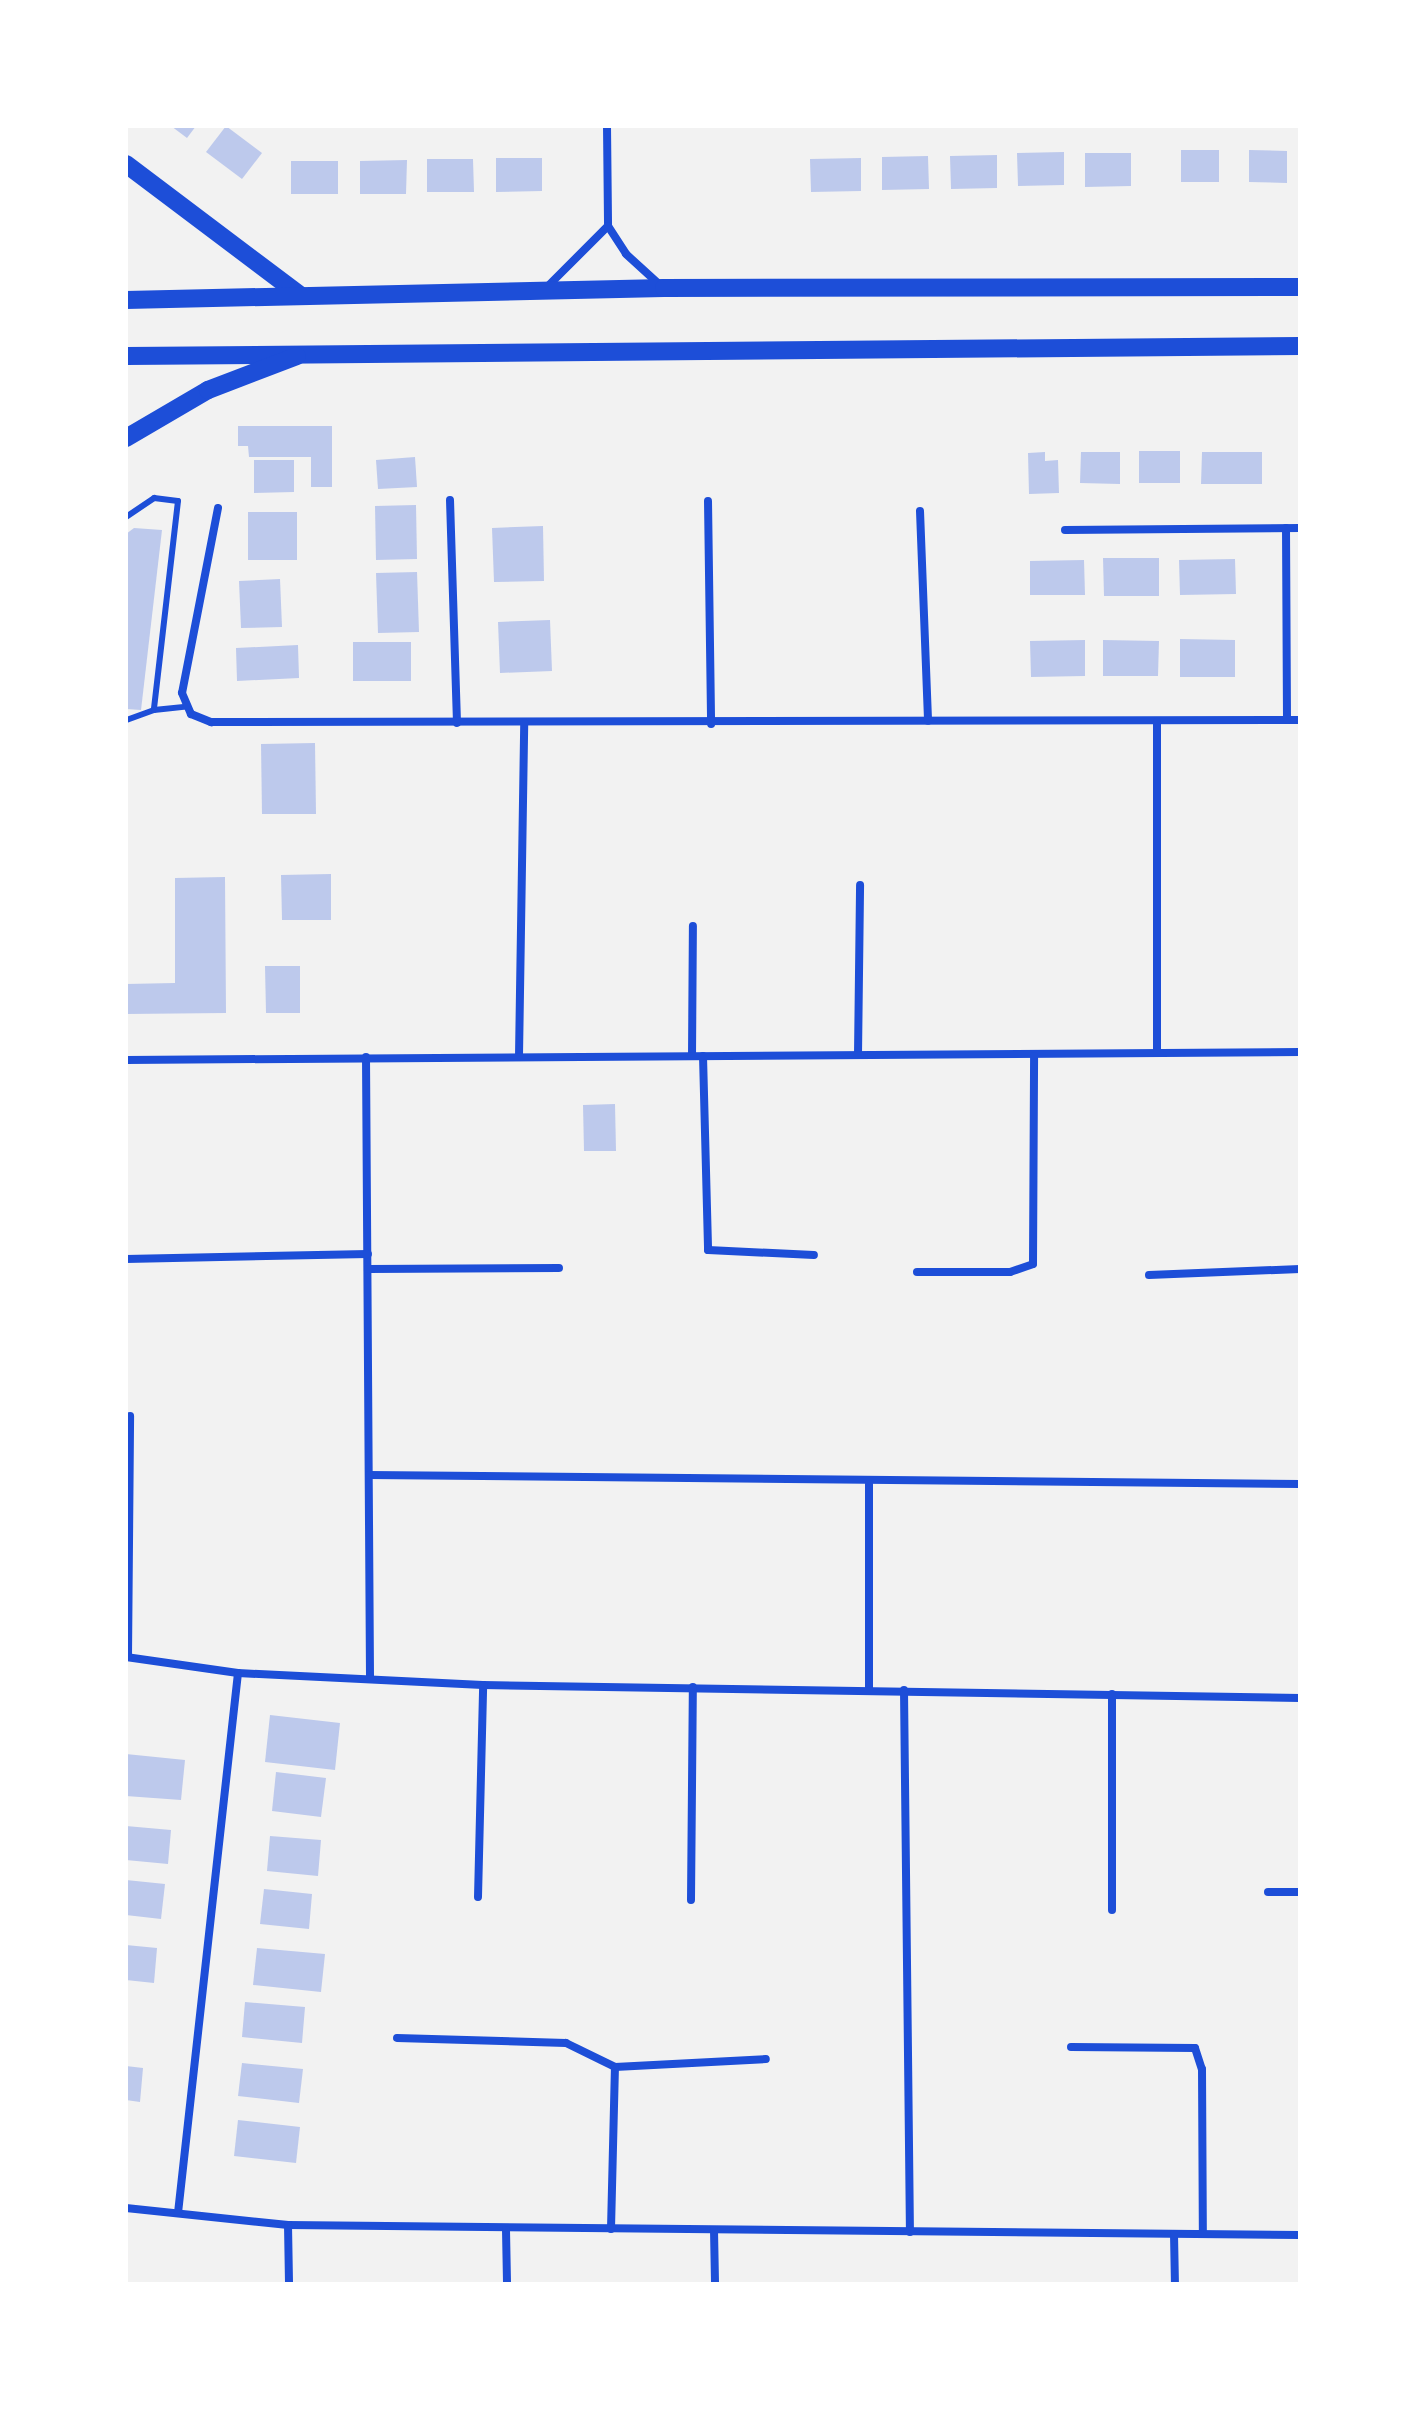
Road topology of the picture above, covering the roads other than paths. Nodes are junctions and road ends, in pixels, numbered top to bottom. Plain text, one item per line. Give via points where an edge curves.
1 (607, 126) edge
2 (126, 164) edge
3 (608, 226) junction
4 (1300, 287) edge
5 (664, 288) junction
6 (543, 291) junction
7 (301, 296) junction
8 (126, 300) edge
9 (1300, 346) edge
10 (319, 350) junction
11 (126, 356) edge
12 (126, 438) edge
13 (450, 500) dead end
14 (708, 501) dead end
15 (218, 508) dead end
16 (920, 511) dead end
17 (126, 517) edge
18 (1286, 528) junction
19 (1300, 528) edge
20 (1065, 530) dead end
21 (184, 707) junction
22 (154, 710) junction
23 (126, 720) edge
24 (1287, 720) junction
25 (1300, 720) edge
26 (928, 721) junction
27 (1157, 722) junction
28 (457, 723) junction
29 (524, 723) junction
30 (711, 724) junction
31 (860, 885) dead end
32 (693, 926) dead end
33 (1300, 1052) edge
34 (1157, 1053) junction
35 (858, 1055) junction
36 (519, 1056) junction
37 (692, 1056) junction
38 (703, 1056) junction
39 (1034, 1056) junction
40 (366, 1057) junction
41 (126, 1060) edge
42 (368, 1254) junction
43 (814, 1255) dead end
44 (126, 1259) edge
45 (559, 1268) dead end
46 (368, 1269) junction
47 (1300, 1269) edge
48 (917, 1272) dead end
49 (1149, 1275) dead end
50 (130, 1416) dead end
51 (369, 1475) junction
52 (869, 1484) junction
53 (1300, 1484) edge
54 (127, 1657) edge
55 (238, 1673) junction
56 (370, 1679) junction
57 (483, 1685) junction
58 (693, 1687) junction
59 (869, 1689) junction
60 (904, 1690) junction
61 (1112, 1694) junction
62 (1300, 1698) edge
63 (1268, 1892) dead end
64 (1300, 1892) edge
65 (478, 1897) dead end
66 (691, 1900) dead end
67 (1112, 1910) dead end
68 (397, 2038) dead end
69 (1071, 2047) dead end
70 (766, 2059) dead end
71 (615, 2067) junction
72 (126, 2208) edge
73 (178, 2213) junction
74 (288, 2225) junction
75 (611, 2229) junction
76 (506, 2230) junction
77 (714, 2230) junction
78 (910, 2232) junction
79 (1174, 2234) junction
80 (1203, 2234) junction
81 (1300, 2235) edge
82 (289, 2284) edge
83 (507, 2284) edge
84 (715, 2284) edge
85 (1175, 2284) edge

1 - 3 street
2 - 7 highway
3 - 5 street via 626,254
3 - 6 street
4 - 5 highway
5 - 6 highway
6 - 7 highway
7 - 8 highway
9 - 10 highway
10 - 11 highway
10 - 12 highway via 208,390
13 - 28 street
14 - 30 street
15 - 21 street
16 - 26 street
17 - 22 lane via 154,498 178,501
18 - 19 street
18 - 20 street
18 - 24 street
21 - 22 lane
21 - 28 street via 211,722
22 - 23 lane
24 - 25 street
24 - 27 street
26 - 27 street
26 - 30 street
27 - 34 street
28 - 29 street
29 - 30 street
29 - 36 street
31 - 35 street
32 - 37 street
33 - 34 street
34 - 39 street
35 - 38 street
35 - 39 street
36 - 37 street
36 - 40 street
37 - 38 street
38 - 43 street via 708,1250
39 - 48 street via 1033,1264 1010,1272
40 - 41 street
40 - 42 street
42 - 44 street
42 - 46 street
45 - 46 street
46 - 51 street
47 - 49 street
50 - 54 street
51 - 52 street
51 - 56 street
52 - 53 street
52 - 59 street
54 - 55 street
55 - 56 street
55 - 73 street
56 - 57 street
57 - 58 street
57 - 65 street
58 - 59 street
58 - 66 street
59 - 60 street
60 - 61 street
60 - 78 street
61 - 62 street
61 - 67 street
63 - 64 street
68 - 71 street via 566,2043
69 - 80 street via 1195,2048 1202,2069
70 - 71 street
71 - 75 street
72 - 73 street
73 - 74 street
74 - 76 street
74 - 82 street
75 - 76 street
75 - 77 street
76 - 83 street
77 - 78 street
77 - 84 street
78 - 79 street
79 - 80 street
79 - 85 street
80 - 81 street

